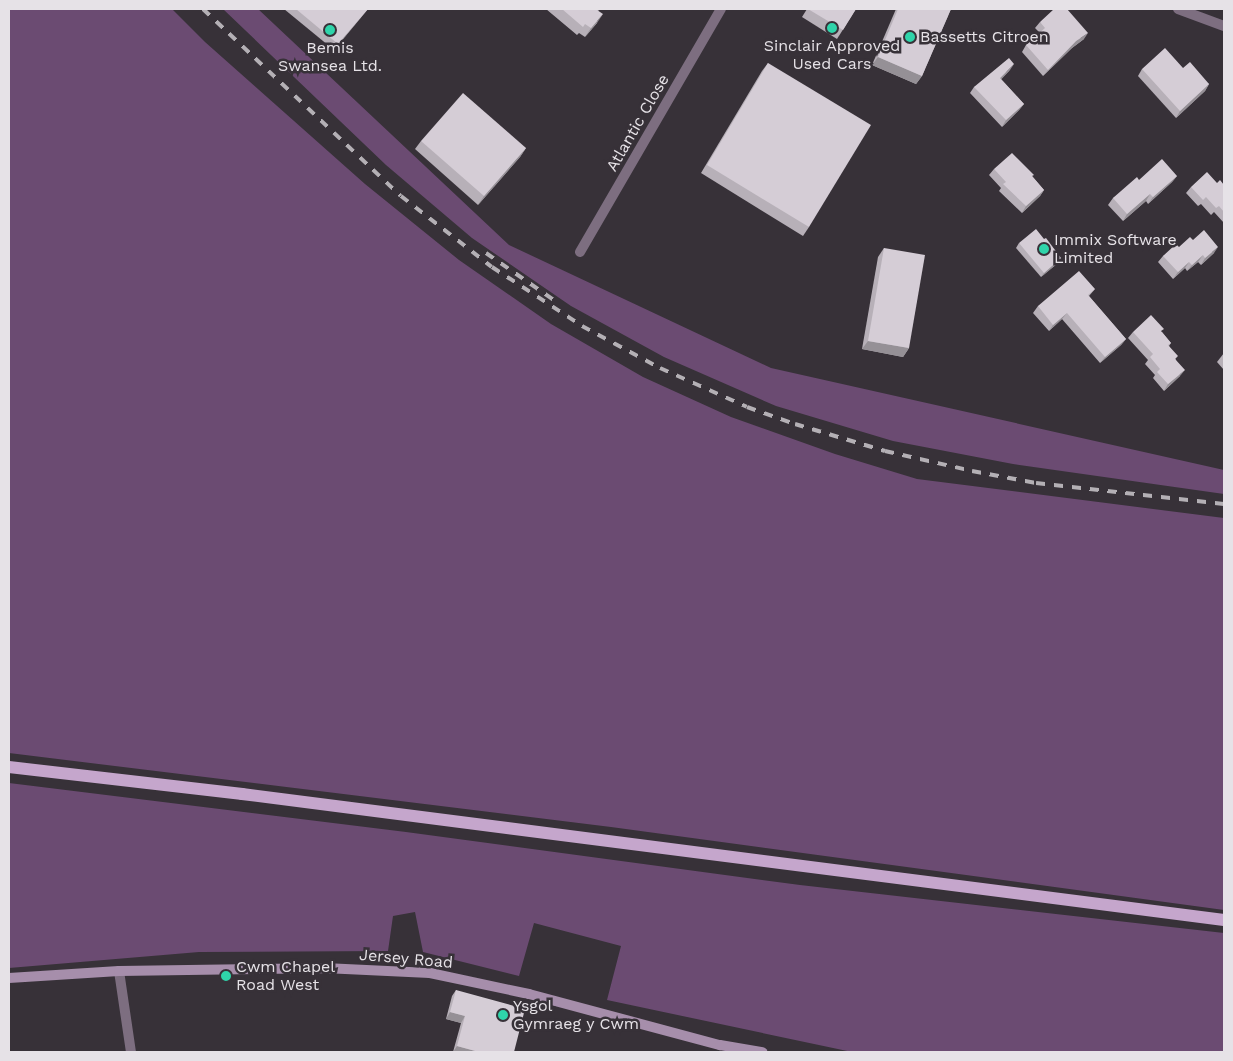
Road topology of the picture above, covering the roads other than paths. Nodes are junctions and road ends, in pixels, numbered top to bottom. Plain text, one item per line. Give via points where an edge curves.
1 (722, 9) edge
2 (1178, 9) edge
3 (1224, 26) edge
4 (580, 252) dead end
5 (9, 767) edge
6 (1224, 920) edge
7 (119, 971) junction
8 (9, 978) edge
9 (131, 1052) edge
10 (762, 1052) edge

1 - 4 street, Atlantic Close
2 - 3 street
5 - 6 main road
7 - 8 main road, Jersey Road
7 - 9 street
7 - 10 main road, Jersey Road via 324,968 430,973 529,994 720,1045

